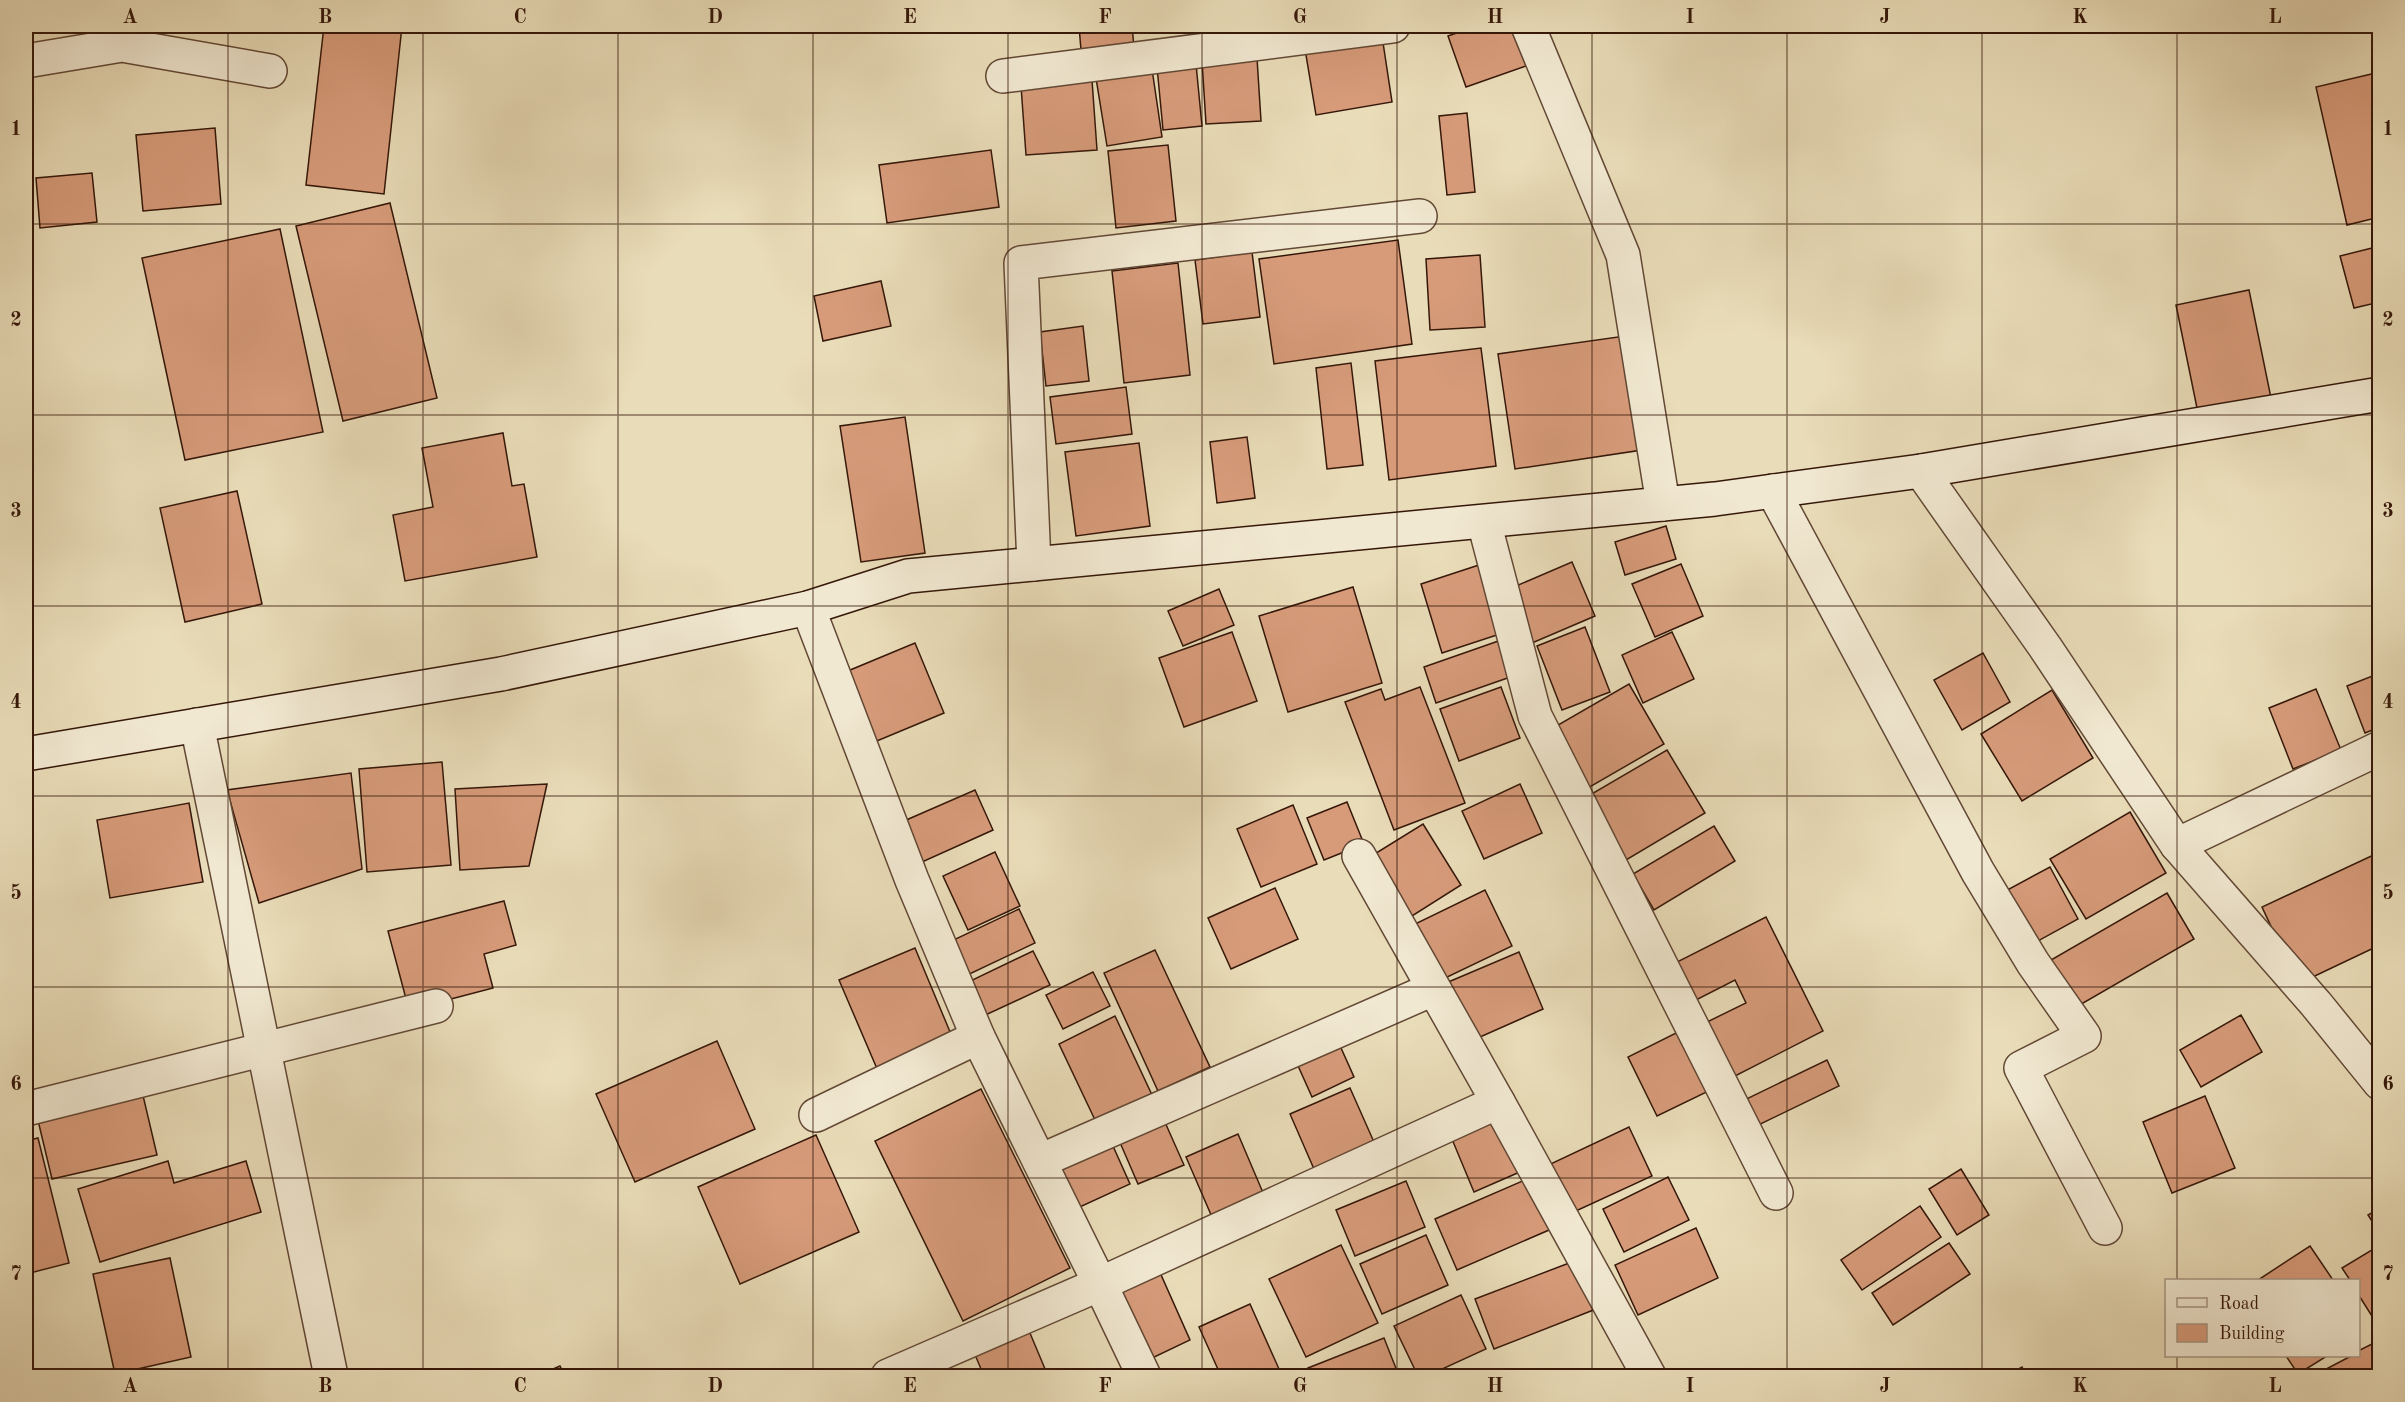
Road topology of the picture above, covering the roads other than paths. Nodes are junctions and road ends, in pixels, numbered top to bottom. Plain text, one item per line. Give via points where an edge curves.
1 (1393, 26) edge
2 (1528, 26) edge
3 (26, 61) edge
4 (270, 71) dead end
5 (1003, 76) dead end
6 (1420, 216) dead end
7 (2379, 394) edge
8 (1921, 471) junction
9 (1773, 491) junction
10 (1663, 504) junction
11 (1484, 522) junction
12 (1034, 564) junction
13 (808, 608) junction
14 (197, 725) junction
15 (2379, 748) edge
16 (26, 753) edge
17 (2176, 845) junction
18 (1359, 856) dead end
19 (1433, 989) junction
20 (436, 1006) dead end
21 (978, 1037) junction
22 (264, 1049) junction
23 (2379, 1083) edge
24 (1498, 1102) junction
25 (26, 1109) edge
26 (816, 1115) dead end
27 (1040, 1161) junction
28 (1776, 1193) dead end
29 (2105, 1228) dead end
30 (1101, 1284) junction
31 (331, 1377) edge
32 (888, 1377) edge
33 (1144, 1377) edge
34 (1649, 1377) edge

1 - 5 street
2 - 10 street via 1623,255
3 - 4 street via 122,45
6 - 12 street via 1021,263
7 - 8 street
8 - 9 street
8 - 17 street via 2045,647
9 - 10 street
9 - 29 street via 1978,872 2033,963 2084,1036 2021,1068
10 - 11 street
11 - 12 street
11 - 28 street via 1535,716
12 - 13 street via 908,576
13 - 14 street via 501,674
13 - 21 street via 912,880
14 - 16 street
14 - 22 street
15 - 17 street
17 - 23 street via 2316,1004
18 - 19 street
19 - 24 street
19 - 27 street
20 - 22 street
21 - 26 street
21 - 27 street
22 - 25 street
22 - 31 street
24 - 30 street
24 - 34 street
27 - 30 street
30 - 32 street
30 - 33 street

